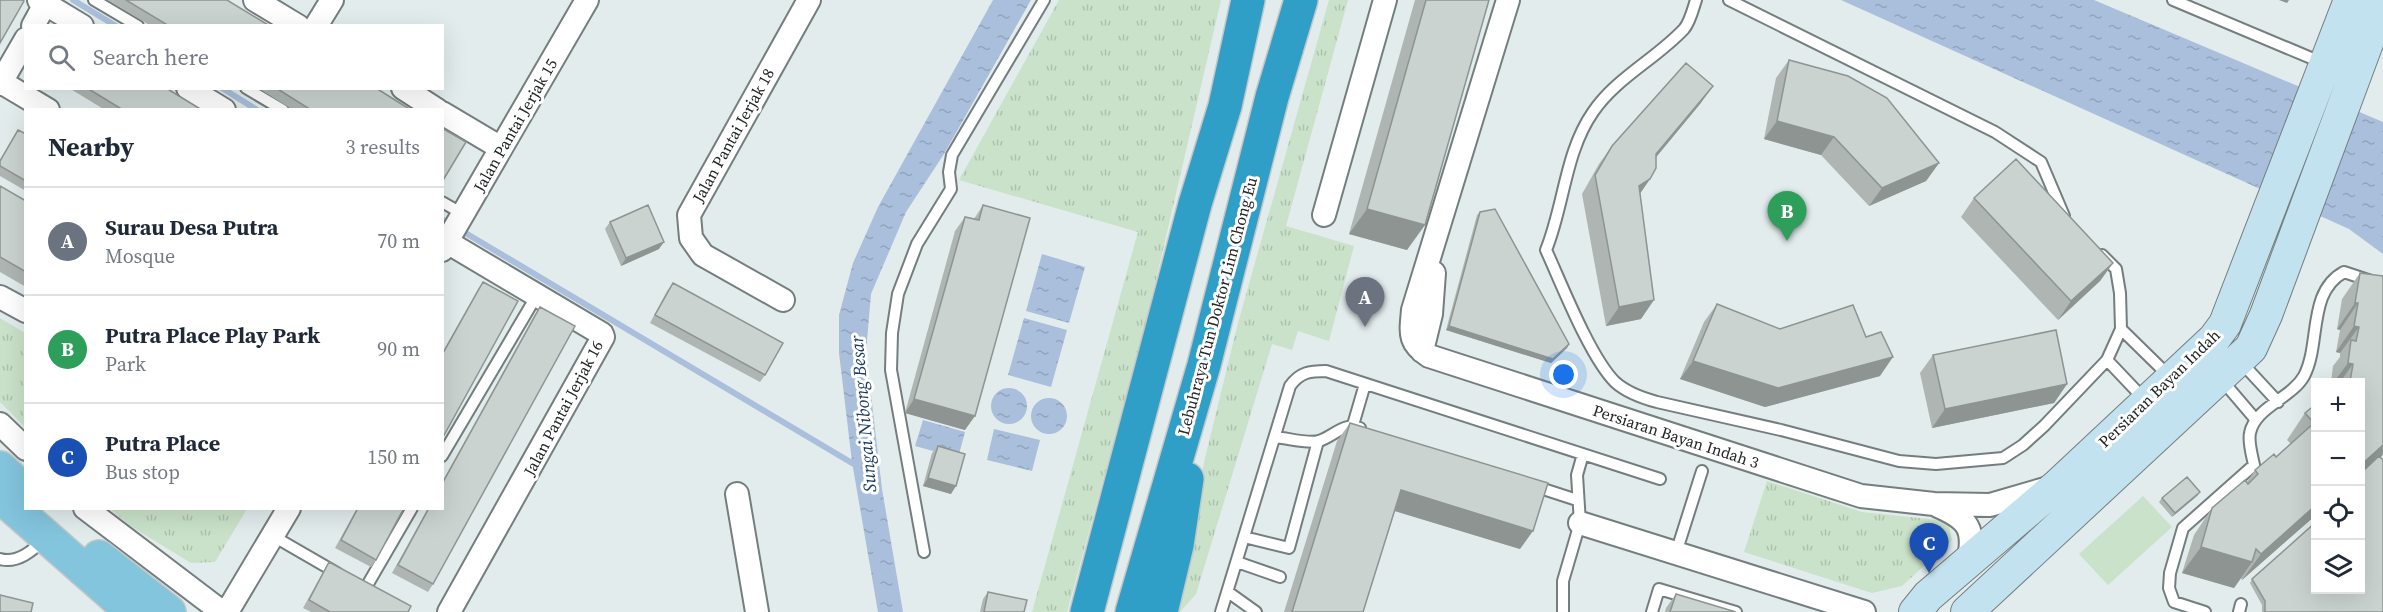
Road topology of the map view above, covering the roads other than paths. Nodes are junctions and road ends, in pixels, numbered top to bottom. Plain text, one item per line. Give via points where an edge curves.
1 (94, 0) edge
2 (255, 0) edge
3 (332, 0) edge
4 (587, 0) edge
5 (809, 0) edge
6 (1044, 0) edge
7 (1248, 0) edge
8 (1301, 0) edge
9 (1385, 0) edge
10 (1508, 0) edge
11 (1696, 0) edge
12 (1729, 0) edge
13 (2173, 0) edge
14 (2350, 0) edge
15 (2383, 0) edge
16 (42, 2) edge
17 (34, 24) edge
18 (79, 24) edge
19 (135, 24) edge
20 (295, 24) edge
21 (317, 24) edge
22 (24, 43) edge
23 (2323, 73) junction
24 (1, 83) edge
25 (192, 90) edge
26 (249, 90) edge
27 (405, 90) edge
28 (45, 108) edge
29 (221, 108) edge
30 (280, 108) edge
31 (434, 108) edge
32 (444, 114) edge
33 (501, 148) junction
34 (444, 209) edge
35 (1324, 215) dead end
36 (2069, 222) edge
37 (451, 233) edge
38 (2093, 245) edge
39 (2383, 290) edge
40 (537, 296) junction
41 (0, 297) edge
42 (783, 300) dead end
43 (24, 310) edge
44 (2121, 329) junction
45 (2107, 360) junction
46 (1204, 364) junction
47 (2230, 370) junction
48 (2170, 378) junction
49 (1365, 384) junction
50 (2146, 401) junction
51 (2278, 402) junction
52 (2256, 420) junction
53 (0, 424) edge
54 (1353, 425) junction
55 (1375, 433) edge
56 (1275, 437) junction
57 (1318, 441) junction
58 (24, 447) edge
59 (444, 453) edge
60 (1583, 454) junction
61 (0, 468) edge
62 (1702, 471) dead end
63 (1660, 479) dead end
64 (1521, 482) edge
65 (2058, 485) junction
66 (24, 490) edge
67 (737, 494) dead end
68 (0, 496) edge
69 (1577, 500) junction
70 (1934, 504) junction
71 (89, 510) edge
72 (288, 510) edge
73 (411, 510) edge
74 (2023, 515) junction
75 (1581, 523) junction
76 (44, 524) edge
77 (273, 536) junction
78 (1244, 537) junction
79 (2046, 539) junction
80 (924, 552) dead end
81 (1676, 553) junction
82 (0, 559) edge
83 (1237, 562) junction
84 (1968, 562) junction
85 (344, 577) edge
86 (1280, 577) dead end
87 (354, 583) edge
88 (364, 589) junction
89 (1227, 592) junction
90 (375, 595) edge
91 (123, 610) edge
92 (169, 612) edge
93 (222, 612) edge
94 (227, 612) edge
95 (449, 612) edge
96 (757, 612) edge
97 (1087, 612) edge
98 (1132, 612) edge
99 (1161, 612) edge
100 (1221, 612) edge
101 (1256, 612) edge
102 (1563, 612) edge
103 (1652, 612) edge
104 (1737, 612) edge
105 (1864, 612) edge
106 (1915, 612) edge
107 (1967, 612) edge
108 (2205, 612) edge

1 - 19 lane
2 - 20 street
3 - 21 street
4 - 33 street, Jalan Pantai Jerjak 15
5 - 42 street, Jalan Pantai Jerjak 18 via 689,215 691,238 703,255
6 - 80 lane via 952,155 951,189 917,244 898,294 891,370
7 - 97 highway via 1225,106 1195,204
8 - 46 highway, Lebuhraya Tun Doktor Lim Chong Eu via 1272,97
9 - 35 street
10 - 70 street, Persiaran Bayan Indah 3 via 1413,310 1411,338 1429,356 1861,496
11 - 45 lane via 1686,28 1634,70 1593,112 1569,164 1546,250 1602,367 1617,383 1637,396 1657,402 1899,461 1936,464 2003,458 2023,445
12 - 36 lane via 2024,150 2041,162
13 - 23 lane
14 - 23 street, Persiaran Bayan Indah
15 - 47 street, Persiaran Bayan Indah via 2259,333
16 - 17 street
16 - 18 street
22 - 24 street
23 - 48 street, Persiaran Bayan Indah via 2225,324
24 - 28 street
25 - 29 street
26 - 30 lane
27 - 31 street
32 - 33 street
33 - 37 street, Jalan Pantai Jerjak 15
34 - 37 lane
37 - 40 street, Jalan Pantai Jerjak 16
38 - 44 lane via 2116,269
39 - 51 lane via 2371,281 2344,272 2333,278 2322,299 2303,377
40 - 59 lane
40 - 95 street, Jalan Pantai Jerjak 16 via 602,334 602,343
41 - 43 street
44 - 45 lane
44 - 48 lane
45 - 50 lane
46 - 98 highway, Lebuhraya Tun Doktor Lim Chong Eu
46 - 99 highway via 1177,545
47 - 51 lane
47 - 52 lane
47 - 79 street, Persiaran Bayan Indah
48 - 50 street, Persiaran Bayan Indah
49 - 54 lane
49 - 56 lane via 1326,371 1296,376
49 - 60 lane
50 - 65 street, Persiaran Bayan Indah
51 - 52 lane
52 - 108 lane via 2250,433 2254,465 2183,528 2170,573 2169,588 2174,602
53 - 58 street
54 - 55 lane
54 - 57 lane
56 - 57 lane
56 - 78 lane
57 - 78 lane via 1289,548
60 - 63 lane
60 - 69 lane via 1577,475
61 - 66 main road
62 - 81 lane
64 - 69 lane
65 - 70 street, Persiaran Bayan Indah 3 via 1990,505
65 - 74 street, Persiaran Bayan Indah
67 - 96 street
68 - 76 main road
69 - 75 lane
70 - 84 street, Persiaran Bayan Indah 3 via 1955,513 1971,532
71 - 93 street
72 - 77 street
73 - 88 lane
74 - 79 street
74 - 84 street, Persiaran Bayan Indah
75 - 81 street
75 - 102 lane via 1563,581
76 - 82 lane via 24,556
76 - 91 main road
76 - 92 main road
77 - 85 lane
77 - 94 street
78 - 83 lane
79 - 107 street, Persiaran Bayan Indah
81 - 105 street
83 - 86 lane
83 - 89 lane
84 - 106 street, Persiaran Bayan Indah
87 - 88 lane
88 - 90 lane
89 - 100 lane
89 - 101 lane
103 - 104 lane via 1659,589

